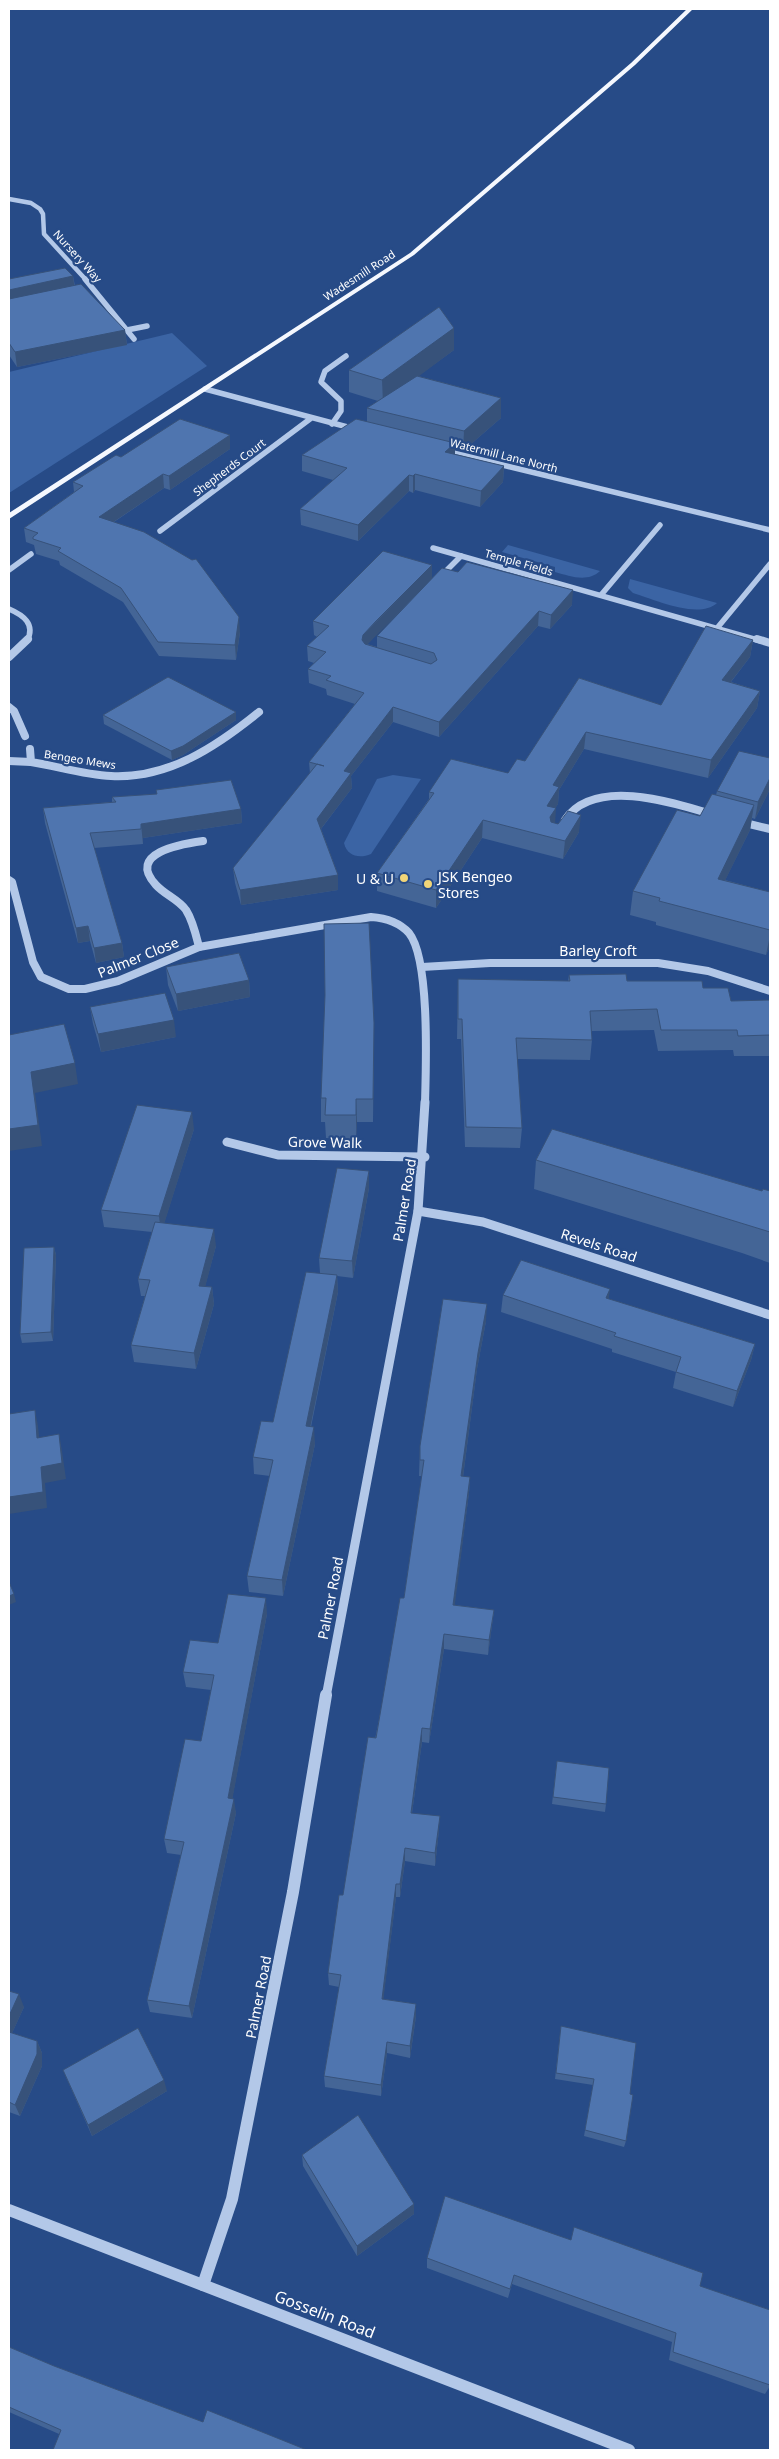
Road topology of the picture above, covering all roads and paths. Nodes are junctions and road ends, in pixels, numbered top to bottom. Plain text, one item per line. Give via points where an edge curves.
1 (690, 9) edge
2 (9, 199) edge
3 (96, 292) junction
4 (87, 294) edge
5 (147, 326) dead end
6 (126, 330) junction
7 (134, 339) dead end
8 (346, 356) dead end
9 (205, 389) junction
10 (310, 419) junction
11 (332, 424) junction
12 (359, 430) edge
13 (438, 450) edge
14 (9, 517) edge
15 (660, 524) dead end
16 (770, 530) edge
17 (160, 531) dead end
18 (433, 548) dead end
19 (31, 554) edge
20 (461, 556) junction
21 (770, 564) edge
22 (9, 570) edge
23 (434, 584) edge
24 (601, 595) junction
25 (9, 609) edge
26 (718, 627) junction
27 (770, 643) edge
28 (9, 657) edge
29 (9, 707) edge
30 (259, 712) dead end
31 (25, 736) dead end
32 (30, 749) dead end
33 (9, 761) edge
34 (31, 762) junction
35 (723, 817) edge
36 (732, 819) edge
37 (770, 829) edge
38 (559, 830) edge
39 (203, 841) dead end
40 (9, 880) edge
41 (392, 920) joint
42 (199, 947) junction
43 (422, 967) junction
44 (770, 991) edge
45 (227, 1142) dead end
46 (425, 1157) junction
47 (418, 1211) junction
48 (770, 1315) edge
49 (9, 2210) edge
50 (204, 2285) junction
51 (629, 2450) edge

1 - 9 main road, Wadesmill Road via 634,64 412,254
2 - 3 street, Nursery Way via 31,203 40,209 44,234
3 - 4 street, Nursery Way
3 - 6 street, Nursery Way
5 - 6 street
6 - 7 street, Nursery Way
8 - 11 street via 325,371 321,382 341,401 342,411
9 - 10 street
9 - 14 main road, Wadesmill Road
10 - 11 street
10 - 17 street, Shepherds Court
11 - 12 street
13 - 16 street, Watermill Lane North
15 - 24 street
18 - 20 street, Temple Fields
19 - 22 street
20 - 23 street
20 - 24 street, Temple Fields
21 - 26 street
24 - 26 street, Temple Fields
25 - 28 street via 27,618 31,633 20,650
26 - 27 street, Temple Fields
29 - 31 street
30 - 34 street, Bengeo Mews via 205,753 145,774 111,776
32 - 34 street, Bengeo Mews
33 - 34 street, Bengeo Mews
35 - 38 street via 620,794 581,806 568,816
36 - 37 street
39 - 42 street, Palmer Close via 157,852 148,869 149,876 157,885 188,913
40 - 42 street, Palmer Close via 40,977 69,989 120,980
41 - 42 street, Palmer Close via 371,917
41 - 43 street, Palmer Road via 413,939
43 - 44 street, Barley Croft via 490,963 658,963 708,971
43 - 46 street, Palmer Road
45 - 46 street, Grove Walk via 278,1155
46 - 47 street, Palmer Road
47 - 48 street, Revels Road via 483,1222
47 - 50 street, Palmer Road via 248,2119 232,2199
49 - 50 street, Gosselin Road
50 - 51 street, Gosselin Road

